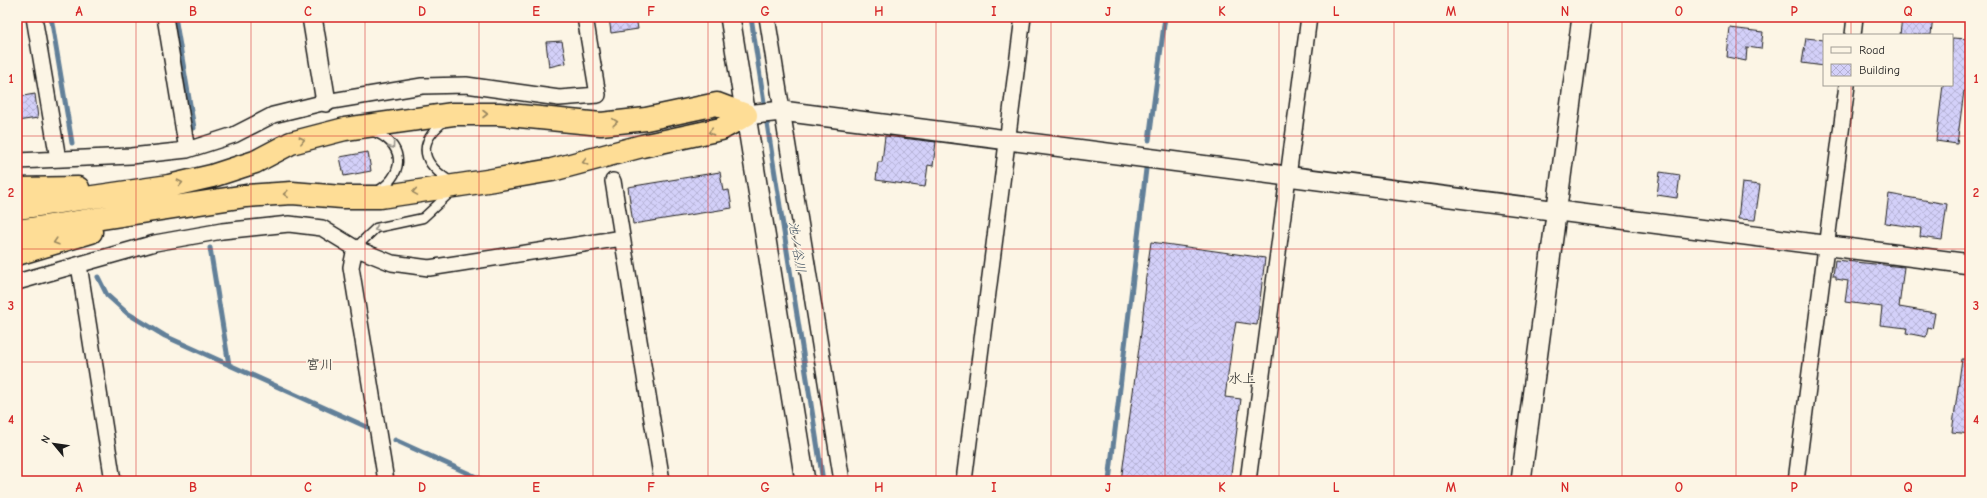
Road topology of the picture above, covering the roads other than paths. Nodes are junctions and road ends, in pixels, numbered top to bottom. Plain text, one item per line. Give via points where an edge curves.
1 (34, 17) edge
2 (165, 17) edge
3 (312, 17) edge
4 (585, 17) edge
5 (730, 17) edge
6 (767, 17) edge
7 (1023, 17) edge
8 (1309, 17) edge
9 (1582, 17) edge
10 (1855, 17) edge
11 (1853, 34) edge
12 (1847, 86) edge
13 (326, 102) junction
14 (764, 113) junction
15 (453, 114) junction
16 (359, 127) junction
17 (1008, 139) junction
18 (187, 150) junction
19 (58, 159) junction
20 (17, 161) edge
21 (1288, 175) junction
22 (613, 181) dead end
23 (458, 185) junction
24 (159, 187) junction
25 (17, 189) edge
26 (358, 197) junction
27 (17, 208) edge
28 (160, 210) junction
29 (1557, 210) junction
30 (17, 231) edge
31 (622, 238) junction
32 (1827, 245) junction
33 (355, 248) junction
34 (17, 254) edge
35 (1970, 264) edge
36 (79, 265) junction
37 (17, 282) edge
38 (113, 481) edge
39 (386, 481) edge
40 (662, 481) edge
41 (805, 481) edge
42 (842, 481) edge
43 (964, 481) edge
44 (1248, 481) edge
45 (1521, 481) edge
46 (1796, 481) edge

1 - 19 street
2 - 18 street
3 - 13 street
4 - 13 street via 598,95 559,98 466,85 429,86
5 - 14 street
6 - 14 street
7 - 17 street
8 - 21 street
9 - 29 street
10 - 11 street
12 - 32 street
13 - 18 street via 273,115 234,135
15 -> 14 highway via 499,114 601,124 646,119 717,104
14 - 17 street
14 -> 23 highway via 721,130 642,146 552,170
14 - 41 street
14 - 42 street
15 - 16 highway
15 - 23 lane via 434,129 427,140 425,152 429,164 438,174
24 -> 16 highway via 212,176 255,162 291,143
16 -> 26 lane via 386,138 394,146 399,159 397,172 389,184 378,191
17 - 21 street
17 - 43 street
18 - 19 street via 131,156
19 - 20 street
21 - 29 street
21 - 44 street
22 - 31 street
23 -> 26 highway via 380,197
23 -> 33 lane via 424,218 376,228
24 - 25 highway
24 - 27 highway
26 -> 28 highway via 292,193 246,196
28 - 30 highway
28 -> 34 highway
29 - 32 street
29 - 45 street
31 - 33 street via 429,268 392,263
31 - 40 street
32 - 35 street
32 - 46 street
33 - 36 street via 322,228 288,224 222,231 156,243
33 - 39 street via 351,267
36 - 37 street
36 - 38 street

